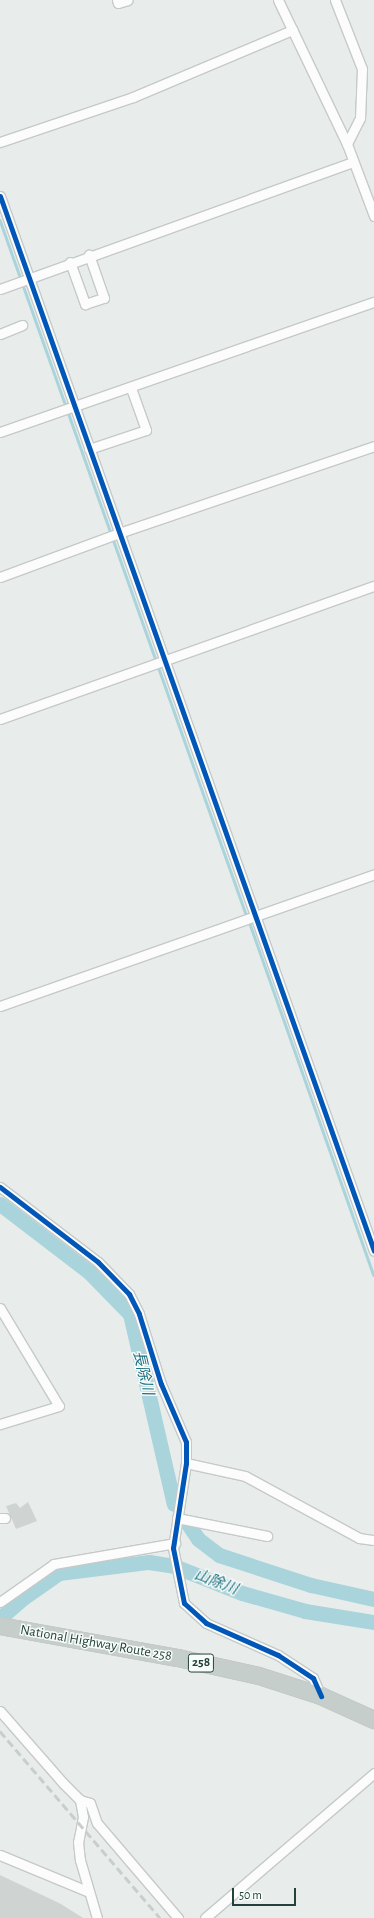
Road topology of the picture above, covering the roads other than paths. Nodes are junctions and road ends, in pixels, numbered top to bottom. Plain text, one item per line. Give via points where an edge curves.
1 (117, 0) edge
2 (128, 0) edge
3 (278, 0) edge
4 (335, 0) edge
5 (292, 30) junction
6 (0, 142) edge
7 (347, 144) junction
8 (353, 162) junction
9 (0, 196) edge
10 (374, 216) edge
11 (89, 256) junction
12 (70, 262) junction
13 (22, 281) junction
14 (0, 289) edge
15 (374, 302) edge
16 (22, 326) dead end
17 (0, 334) edge
18 (131, 388) junction
19 (72, 406) junction
20 (0, 432) edge
21 (374, 446) edge
22 (90, 449) junction
23 (117, 533) junction
24 (0, 577) edge
25 (374, 586) edge
26 (159, 661) junction
27 (0, 719) edge
28 (374, 874) edge
29 (250, 917) junction
30 (0, 1006) edge
31 (0, 1187) edge
32 (374, 1251) edge
33 (0, 1308) edge
34 (0, 1424) edge
35 (186, 1463) junction
36 (177, 1518) junction
37 (267, 1536) dead end
38 (374, 1540) edge
39 (174, 1546) junction
40 (0, 1602) edge
41 (0, 1626) edge
42 (321, 1696) junction
43 (0, 1712) edge
44 (374, 1720) edge
45 (374, 1773) edge
46 (80, 1800) junction
47 (0, 1855) edge
48 (87, 1891) junction
49 (98, 1918) edge
50 (178, 1918) edge
51 (205, 1918) edge

1 - 2 street via 118,3
3 - 5 street
4 - 7 street via 362,69 360,118
5 - 6 street via 133,97
5 - 7 street
7 - 8 street
8 - 10 street
8 - 11 street
9 - 13 street
11 - 12 street
11 - 12 street via 104,298 85,304
12 - 13 street
13 - 14 street
13 - 19 street
15 - 18 street
16 - 17 street
18 - 19 street
18 - 22 street via 146,430
19 - 20 street
19 - 22 street
21 - 23 street
22 - 23 street
23 - 24 street
23 - 26 street
25 - 26 street
26 - 27 street
26 - 29 street
28 - 29 street
29 - 30 street
29 - 32 street
31 - 35 street via 98,1262 129,1294 139,1314 161,1384 186,1442
33 - 34 street via 58,1406
35 - 36 street
35 - 38 street via 245,1476 359,1538
36 - 37 street
36 - 39 street
39 - 40 street via 54,1564
39 - 42 street via 184,1603 196,1616 278,1655 313,1678
41 - 42 highway, National Highway Route 258 / 258 via 178,1658 259,1676
42 - 44 highway, National Highway Route 258 / 258
43 - 46 street
45 - 51 street
46 - 48 street via 83,1817 78,1842
46 - 50 street via 90,1803 97,1823
47 - 48 street
48 - 49 street

